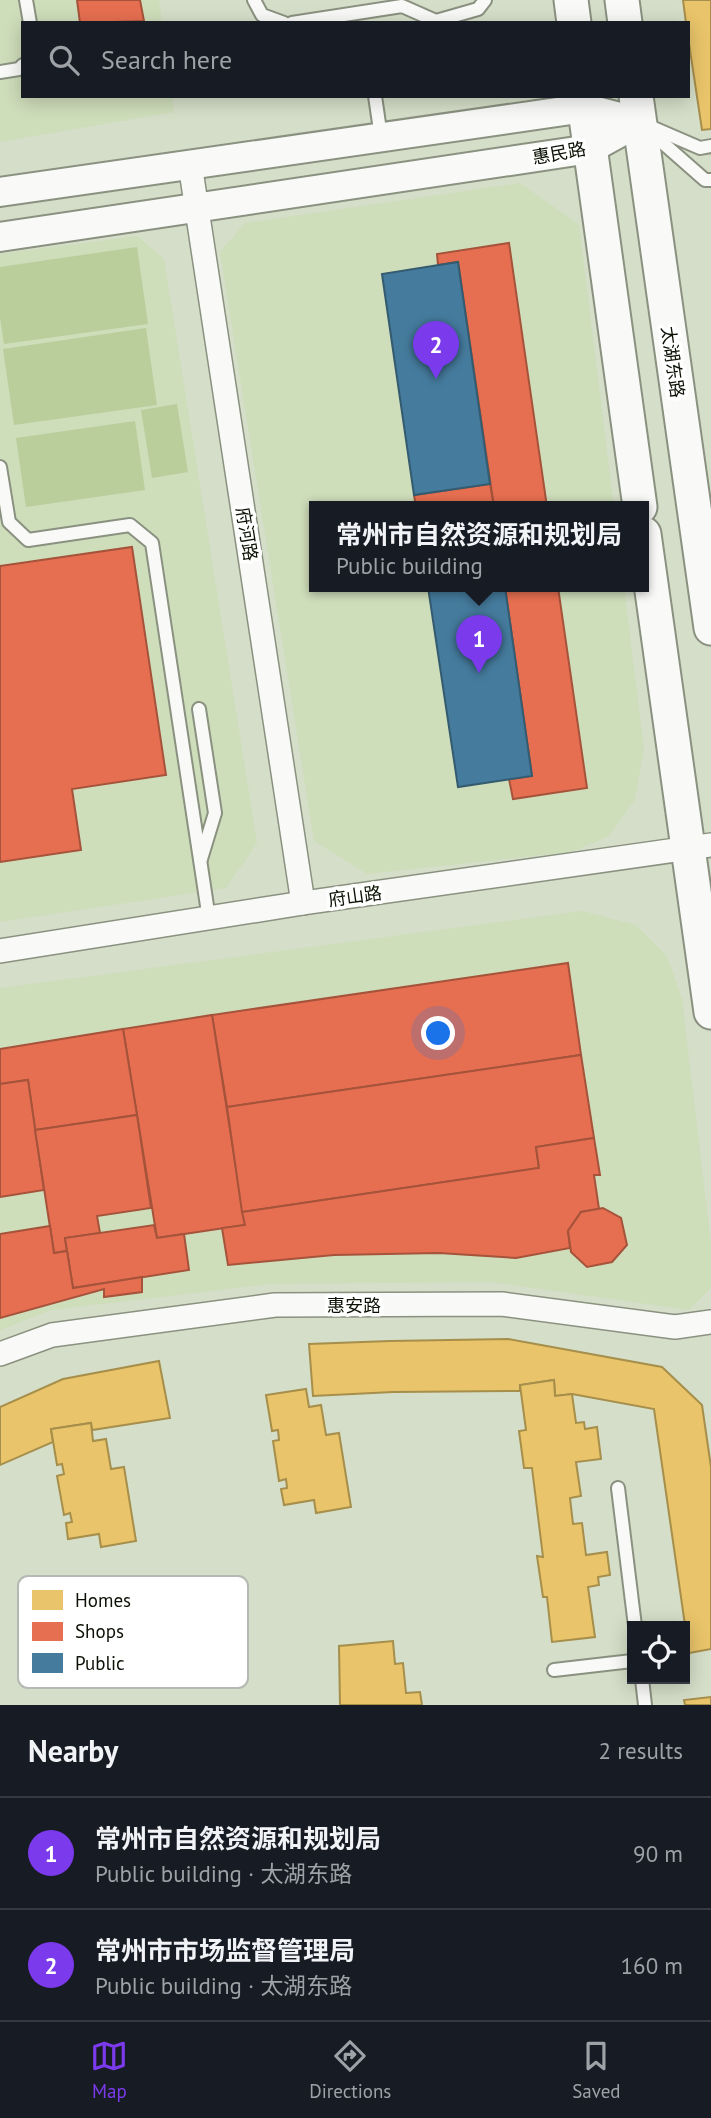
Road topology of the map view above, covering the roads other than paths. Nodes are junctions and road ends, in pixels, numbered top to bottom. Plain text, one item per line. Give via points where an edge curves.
1 (26, 0) edge
2 (254, 0) edge
3 (485, 0) edge
4 (571, 0) edge
5 (622, 0) edge
6 (363, 18) edge
7 (30, 21) edge
8 (278, 21) edge
9 (320, 21) edge
10 (574, 21) edge
11 (625, 21) edge
12 (21, 67) edge
13 (0, 72) edge
14 (375, 98) edge
15 (584, 102) edge
16 (637, 109) edge
17 (381, 136) junction
18 (711, 146) edge
19 (590, 149) junction
20 (190, 164) junction
21 (711, 180) edge
22 (0, 192) edge
23 (197, 207) junction
24 (0, 237) edge
25 (0, 467) edge
26 (639, 501) edge
27 (649, 567) edge
28 (711, 628) edge
29 (199, 709) dead end
30 (699, 846) edge
31 (200, 862) junction
32 (303, 903) junction
33 (209, 919) junction
34 (0, 951) edge
35 (711, 1012) edge
36 (711, 1322) edge
37 (0, 1354) edge
38 (618, 1488) dead end
39 (634, 1621) edge
40 (627, 1662) edge
41 (554, 1670) dead end
42 (643, 1684) edge
43 (645, 1705) edge

1 - 7 lane
2 - 8 lane via 262,15
3 - 6 lane via 478,9 436,21 402,6
4 - 10 main road
5 - 11 main road
6 - 9 lane
12 - 13 lane
14 - 17 lane
15 - 16 street
15 - 17 street
15 - 19 main road
16 - 18 lane via 701,148
16 - 19 street, 惠民路
16 - 21 lane via 705,180
16 - 28 main road, 太湖东路
17 - 20 street
19 - 23 street, 惠民路
19 - 26 main road
20 - 22 street
20 - 23 street, 府河路
23 - 24 street, 惠民路
23 - 32 street, 府河路
25 - 31 lane via 9,522 28,540 130,525 152,543
27 - 30 main road
29 - 31 lane via 215,813
30 - 32 street, 府山路
30 - 35 main road
31 - 33 lane
32 - 33 street, 府山路
33 - 34 street, 府山路
36 - 37 street, 惠安路 via 675,1327 502,1304 275,1305 52,1335
38 - 39 lane
40 - 41 lane
42 - 43 lane

